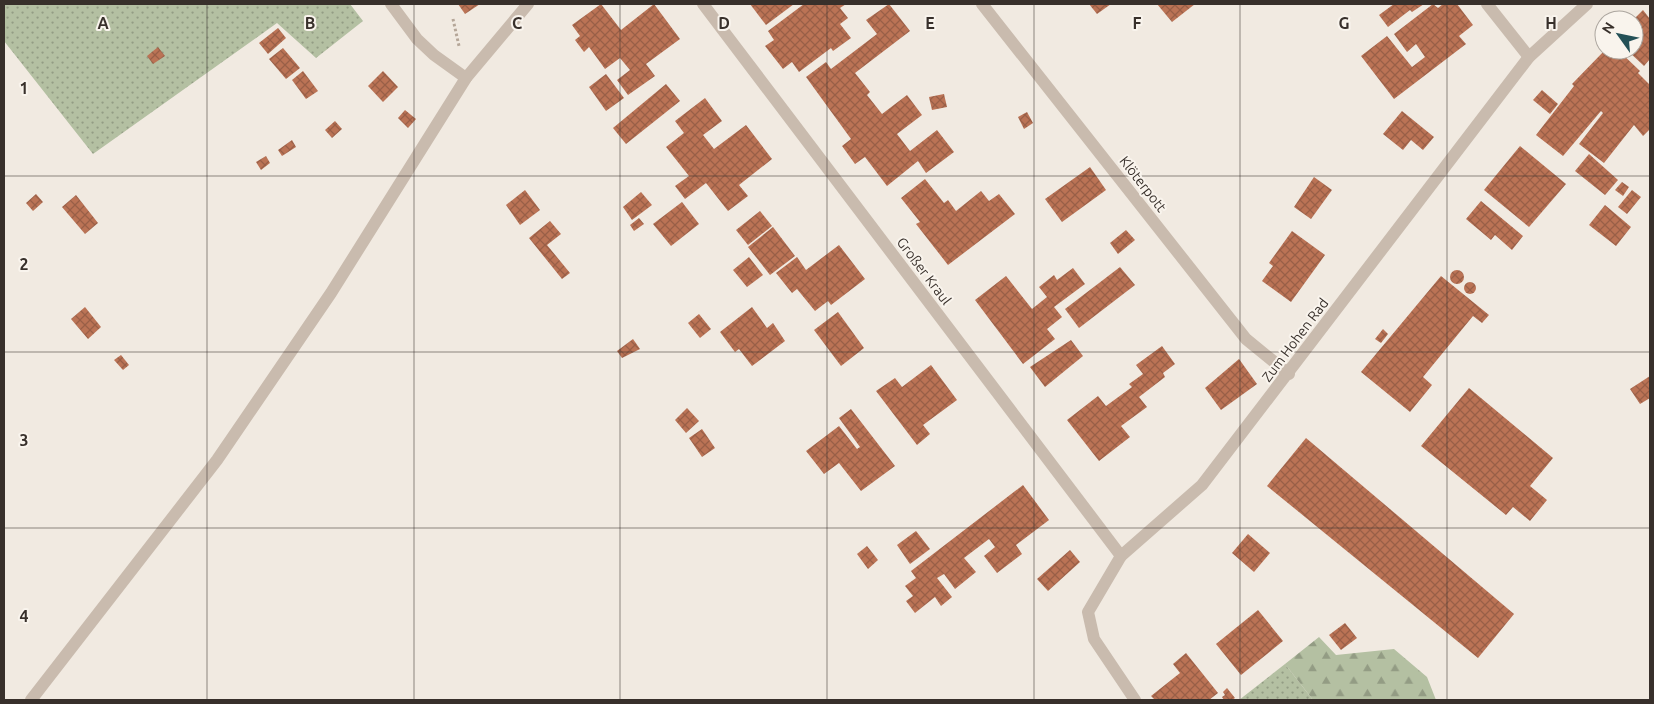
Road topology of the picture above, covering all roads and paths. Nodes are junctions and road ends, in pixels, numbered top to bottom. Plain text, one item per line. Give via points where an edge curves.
1 (392, 4) edge
2 (528, 4) edge
3 (703, 4) edge
4 (982, 4) edge
5 (1487, 4) edge
6 (1587, 4) edge
7 (1529, 57) junction
8 (466, 78) junction
9 (1289, 374) junction
10 (1121, 556) junction
11 (31, 700) edge
12 (1135, 700) edge

1 - 8 street via 417,39 434,56
2 - 8 street
3 - 10 street, Großer Kraul
4 - 9 street, Klöterpott via 1246,339
5 - 7 street
6 - 7 street, Zum Hohen Rad
7 - 9 street, Zum Hohen Rad
8 - 11 street via 331,293 217,460
9 - 10 street, Zum Hohen Rad via 1202,485
10 - 12 street, Zum Hohen Rad via 1088,612 1094,639

